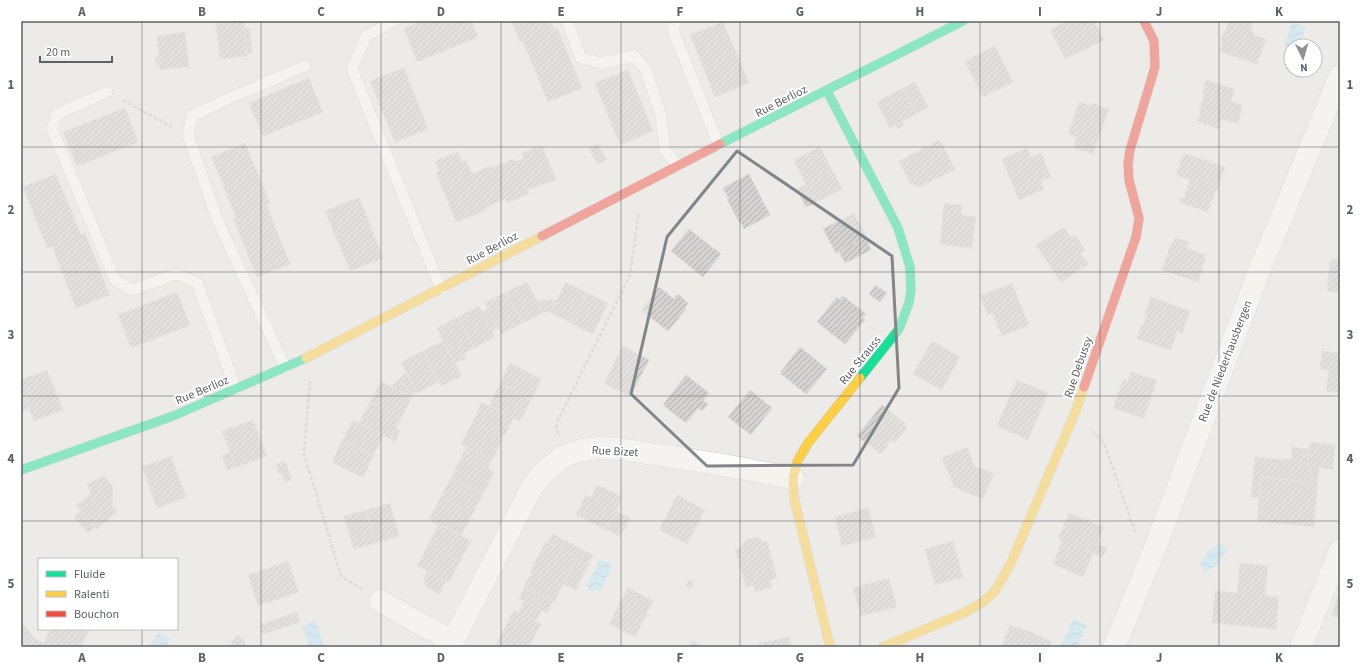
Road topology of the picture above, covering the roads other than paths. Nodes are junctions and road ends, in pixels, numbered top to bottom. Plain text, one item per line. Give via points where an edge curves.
1 (394, 21) edge
2 (567, 21) edge
3 (676, 21) edge
4 (963, 21) edge
5 (1144, 21) edge
6 (305, 66) dead end
7 (1340, 76) edge
8 (827, 91) junction
9 (107, 92) road end
10 (719, 146) junction
11 (678, 166) junction
12 (441, 289) junction
13 (285, 367) junction
14 (236, 389) junction
15 (21, 470) edge
16 (793, 478) junction
17 (1340, 550) edge
18 (380, 602) road end
19 (451, 645) edge
20 (830, 647) edge
21 (883, 647) edge
22 (1114, 647) edge
23 (1301, 647) edge

1 - 12 lane via 366,36 352,69
2 - 11 lane via 581,58 601,63 634,56 646,70 661,116 665,150
3 - 10 lane via 673,30
4 - 8 street, Rue Berlioz
5 - 21 street, Rue Debussy via 1154,41 1155,67 1128,164 1129,180 1139,218 1138,227 1131,254 1074,415 1011,563 995,591 966,612
6 - 13 lane via 192,116 188,135 217,219
7 - 22 street, Rue de Niederhausbergen via 1260,269 1155,548
8 - 10 street, Rue Berlioz
8 - 16 street, Rue Strauss via 898,228 911,267 912,287 906,315 899,329 808,443 798,460
9 - 14 lane via 57,114 52,130 115,280 132,290 176,274 197,283
10 - 11 street, Rue Berlioz
11 - 12 street, Rue Berlioz
12 - 13 street, Rue Berlioz
13 - 14 street, Rue Berlioz
14 - 15 street, Rue Berlioz via 173,416
16 - 19 street, Rue Bizet via 718,464 599,448 581,450 562,457 542,474 532,488
16 - 20 street, Rue Strauss via 794,498 801,530
17 - 23 street
18 - 19 street

